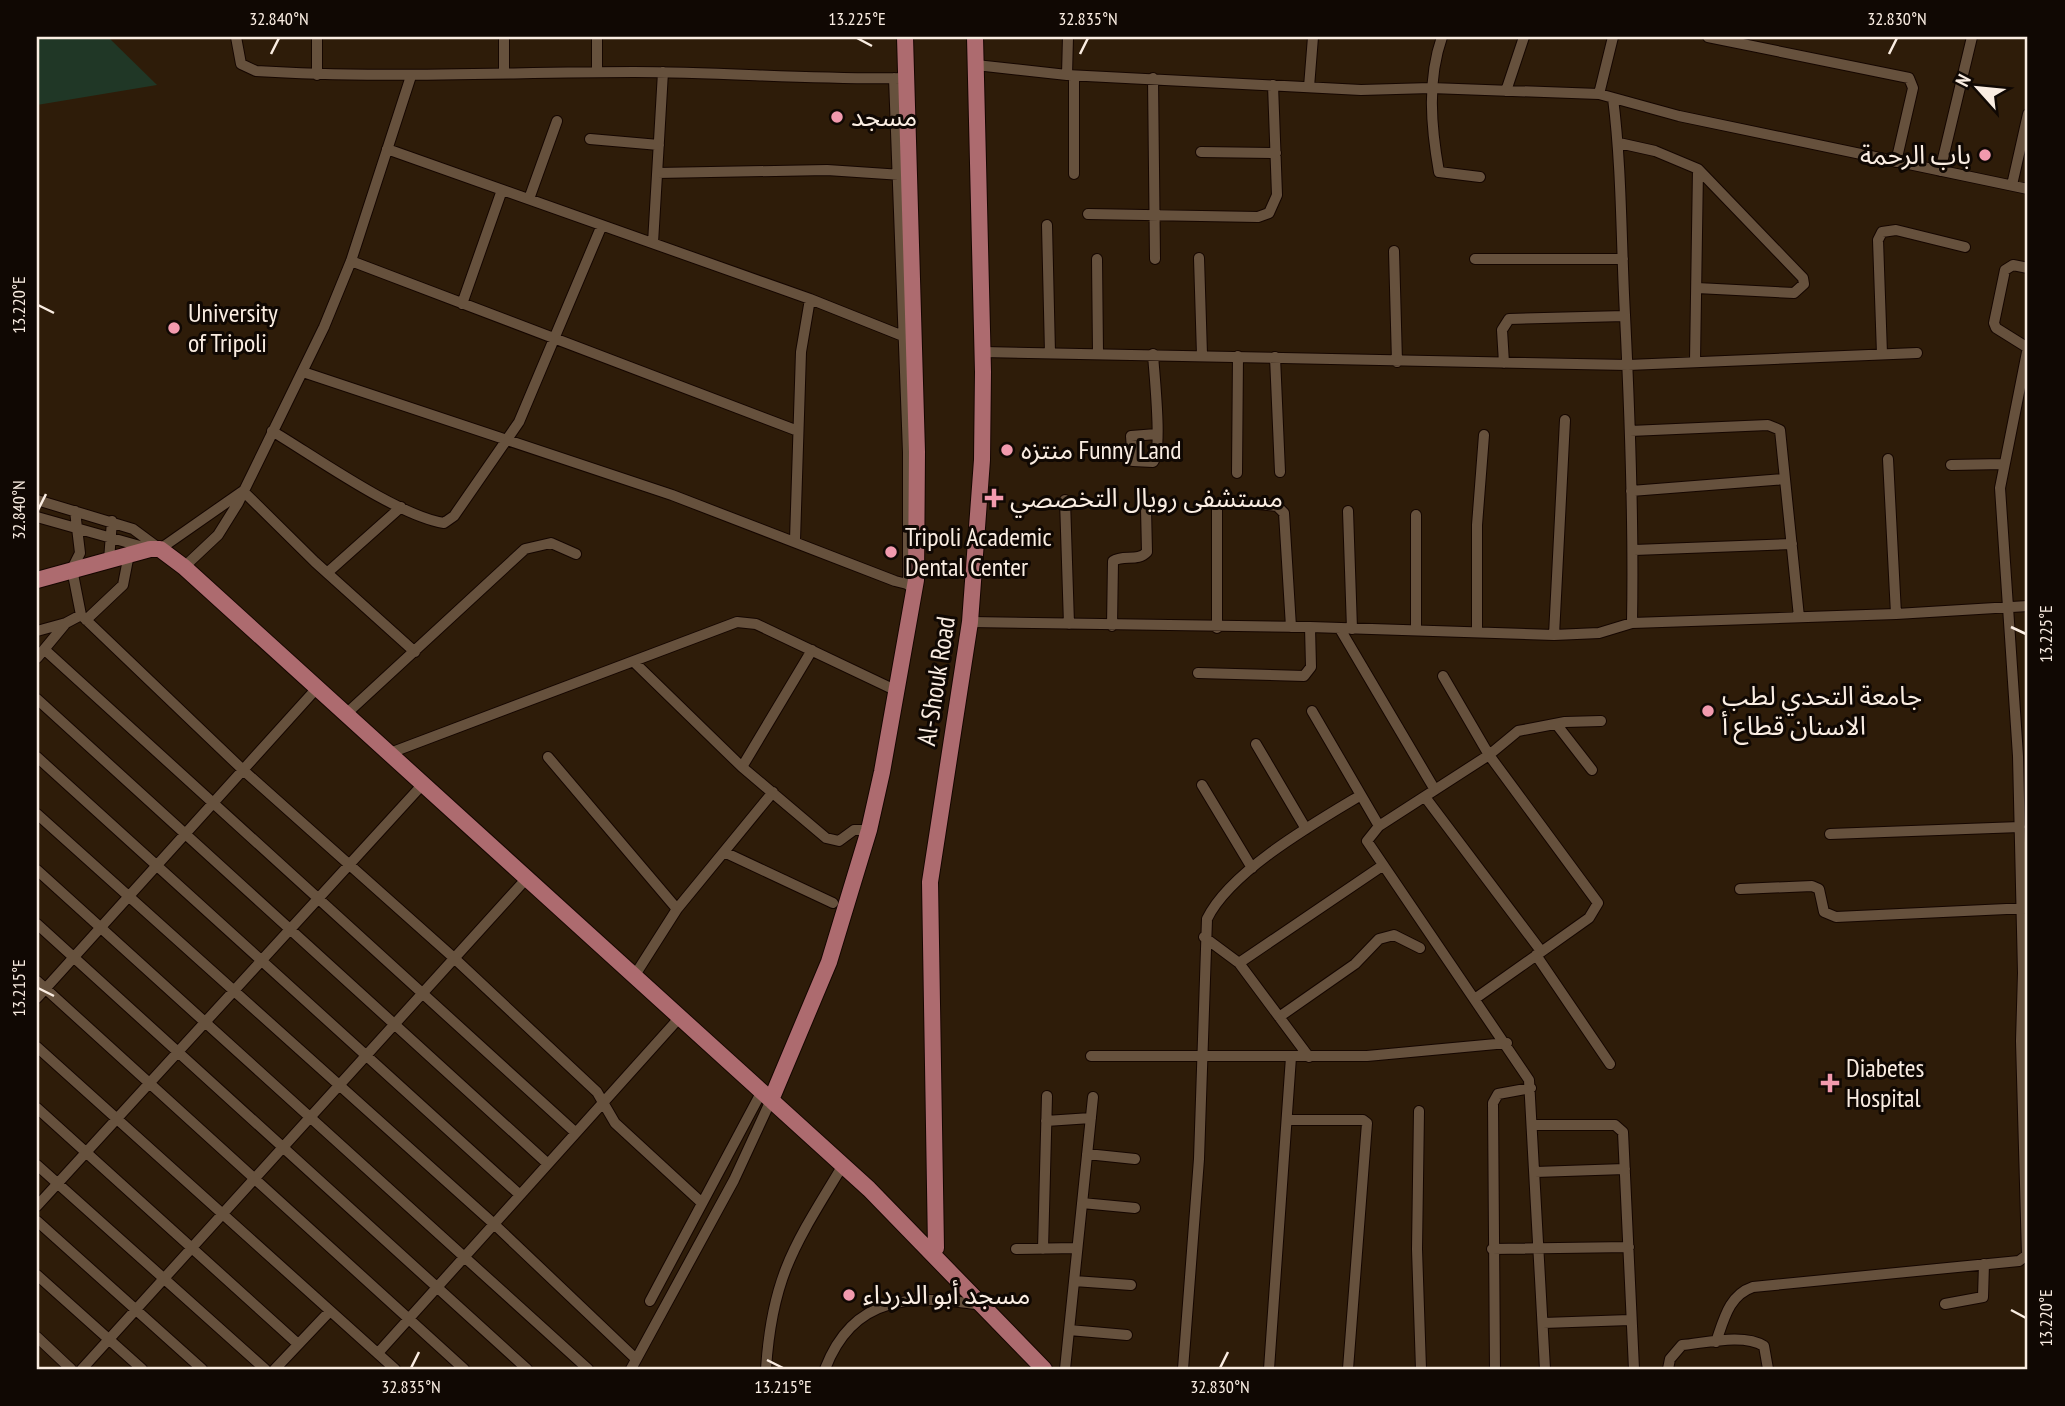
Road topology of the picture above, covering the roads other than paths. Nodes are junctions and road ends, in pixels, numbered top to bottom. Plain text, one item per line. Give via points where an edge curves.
1 (236, 37) edge
2 (317, 37) edge
3 (504, 37) edge
4 (597, 37) edge
5 (905, 37) edge
6 (975, 37) edge
7 (1068, 37) edge
8 (1313, 37) edge
9 (1442, 37) edge
10 (1524, 37) edge
11 (1613, 37) edge
12 (1708, 37) edge
13 (1972, 37) edge
14 (976, 65) junction
15 (504, 72) junction
16 (597, 72) junction
17 (663, 72) junction
18 (317, 75) junction
19 (411, 76) junction
20 (1070, 76) junction
21 (900, 78) junction
22 (1153, 78) junction
23 (1273, 85) junction
24 (1309, 87) junction
25 (1431, 88) junction
26 (1506, 91) junction
27 (1599, 94) junction
28 (1613, 97) junction
29 (2028, 114) edge
30 (557, 121) dead end
31 (590, 139) dead end
32 (1619, 143) junction
33 (659, 145) junction
34 (387, 149) junction
35 (1201, 152) dead end
36 (1276, 153) junction
37 (1896, 162) junction
38 (1698, 169) junction
39 (1940, 171) junction
40 (657, 173) junction
41 (1074, 174) dead end
42 (903, 175) junction
43 (1480, 177) dead end
44 (2012, 185) junction
45 (2028, 189) edge
46 (502, 190) junction
47 (529, 199) junction
48 (1088, 214) dead end
49 (1155, 214) junction
50 (602, 225) junction
51 (1047, 225) dead end
52 (653, 243) junction
53 (1965, 247) dead end
54 (1394, 251) dead end
55 (1199, 258) dead end
56 (1097, 259) dead end
57 (1155, 259) dead end
58 (1623, 259) junction
59 (1475, 260) dead end
60 (351, 261) junction
61 (2028, 268) edge
62 (1696, 288) junction
63 (810, 299) junction
64 (462, 304) junction
65 (1625, 316) junction
66 (908, 338) junction
67 (555, 339) junction
68 (2028, 347) edge
69 (983, 352) junction
70 (1050, 353) junction
71 (1098, 353) junction
72 (1917, 353) dead end
73 (1153, 354) junction
74 (1882, 354) junction
75 (1202, 355) junction
76 (1238, 356) junction
77 (1275, 357) junction
78 (1695, 361) junction
79 (1397, 362) junction
80 (1504, 363) junction
81 (1628, 365) junction
82 (303, 372) junction
83 (1564, 420) dead end
84 (272, 431) junction
85 (798, 431) junction
86 (1630, 431) junction
87 (1157, 434) dead end
88 (1484, 435) dead end
89 (509, 440) junction
90 (1888, 459) dead end
91 (2003, 464) junction
92 (1951, 465) dead end
93 (1237, 472) dead end
94 (1280, 472) dead end
95 (1786, 479) junction
96 (243, 491) junction
97 (1631, 491) junction
98 (37, 500) edge
99 (1066, 500) dead end
100 (1258, 504) dead end
101 (401, 507) junction
102 (1146, 508) dead end
103 (1217, 510) dead end
104 (75, 511) junction
105 (1348, 511) dead end
106 (1416, 515) dead end
107 (37, 517) edge
108 (112, 521) junction
109 (79, 530) junction
110 (112, 539) junction
111 (795, 540) junction
112 (1792, 544) junction
113 (155, 549) junction
114 (1634, 550) junction
115 (129, 554) junction
116 (576, 554) dead end
117 (109, 559) junction
118 (184, 567) junction
119 (72, 569) junction
120 (327, 573) junction
121 (37, 580) edge
122 (911, 585) junction
123 (2028, 606) edge
124 (2008, 607) junction
125 (1896, 614) junction
126 (83, 617) junction
127 (1799, 617) junction
128 (970, 622) junction
129 (66, 623) junction
130 (1632, 623) junction
131 (1069, 624) junction
132 (1112, 626) junction
133 (1291, 626) junction
134 (1310, 627) junction
135 (1217, 628) junction
136 (1340, 629) junction
137 (1352, 629) junction
138 (1416, 630) junction
139 (37, 631) edge
140 (1477, 632) junction
141 (1554, 635) junction
142 (46, 650) junction
143 (812, 650) junction
144 (415, 652) junction
145 (37, 658) edge
146 (634, 662) junction
147 (1198, 673) dead end
148 (1443, 676) dead end
149 (317, 688) junction
150 (897, 691) junction
151 (37, 699) edge
152 (1312, 712) dead end
153 (346, 714) junction
154 (1601, 721) dead end
155 (1557, 725) junction
156 (1256, 744) dead end
157 (390, 753) junction
158 (1489, 755) junction
159 (37, 757) edge
160 (548, 757) dead end
161 (742, 767) junction
162 (243, 770) junction
163 (1592, 770) dead end
164 (423, 784) junction
165 (1202, 785) dead end
166 (1435, 790) junction
167 (773, 792) junction
168 (1361, 795) junction
169 (1424, 797) junction
170 (213, 803) junction
171 (37, 814) edge
172 (1379, 826) junction
173 (2020, 827) junction
174 (1306, 829) junction
175 (869, 831) junction
176 (1830, 834) dead end
177 (184, 835) junction
178 (724, 852) junction
179 (157, 865) junction
180 (349, 865) junction
181 (1382, 866) junction
182 (1252, 868) junction
183 (37, 870) edge
184 (527, 878) junction
185 (1740, 889) dead end
186 (128, 897) junction
187 (317, 900) junction
188 (833, 904) dead end
189 (2025, 908) edge
190 (677, 909) junction
191 (37, 924) edge
192 (100, 928) junction
193 (290, 929) junction
194 (1204, 937) junction
195 (1420, 948) dead end
196 (1539, 953) junction
197 (74, 957) junction
198 (454, 958) junction
199 (262, 960) junction
200 (1239, 963) junction
201 (2026, 973) edge
202 (635, 975) junction
203 (37, 981) edge
204 (45, 989) junction
205 (234, 990) junction
206 (422, 993) junction
207 (37, 998) edge
208 (1476, 998) junction
209 (681, 1016) junction
210 (1279, 1017) junction
211 (205, 1022) junction
212 (393, 1026) junction
213 (2024, 1040) edge
214 (1507, 1043) junction
215 (37, 1047) edge
216 (177, 1052) junction
217 (366, 1055) junction
218 (1091, 1056) dead end
219 (1291, 1057) junction
220 (1309, 1057) junction
221 (1205, 1058) junction
222 (1610, 1064) dead end
223 (150, 1083) junction
224 (338, 1087) junction
225 (1531, 1088) junction
226 (767, 1096) junction
227 (1047, 1096) dead end
228 (1093, 1097) dead end
229 (603, 1102) junction
230 (2026, 1106) edge
231 (37, 1108) edge
232 (1419, 1111) dead end
233 (312, 1115) junction
234 (117, 1118) junction
235 (1091, 1118) junction
236 (1288, 1120) junction
237 (1046, 1121) junction
238 (1533, 1125) junction
239 (576, 1133) junction
240 (282, 1149) junction
241 (86, 1152) junction
242 (1087, 1154) junction
243 (1135, 1159) dead end
244 (548, 1164) junction
245 (37, 1165) edge
246 (843, 1165) junction
247 (2027, 1167) edge
248 (1625, 1169) junction
249 (1535, 1172) junction
250 (255, 1178) junction
251 (57, 1183) junction
252 (520, 1195) junction
253 (702, 1203) junction
254 (1082, 1203) junction
255 (37, 1206) edge
256 (1135, 1208) dead end
257 (223, 1213) junction
258 (37, 1221) edge
259 (494, 1224) junction
260 (1539, 1246) junction
261 (1629, 1247) junction
262 (192, 1248) junction
263 (1077, 1248) junction
264 (1016, 1249) dead end
265 (1043, 1249) junction
266 (1492, 1249) junction
267 (934, 1250) junction
268 (2028, 1255) edge
269 (465, 1256) junction
270 (1984, 1264) junction
271 (37, 1275) edge
272 (165, 1278) junction
273 (1074, 1281) junction
274 (1131, 1285) dead end
275 (438, 1286) junction
276 (650, 1301) dead end
277 (1945, 1304) dead end
278 (983, 1305) junction
279 (136, 1310) junction
280 (330, 1311) junction
281 (409, 1318) junction
282 (1630, 1320) junction
283 (1000, 1322) junction
284 (1543, 1323) junction
285 (1069, 1330) junction
286 (1127, 1335) dead end
287 (37, 1337) edge
288 (109, 1339) junction
289 (1716, 1342) junction
290 (298, 1344) junction
291 (378, 1353) junction
292 (636, 1359) junction
293 (1040, 1368) edge
294 (71, 1369) edge
295 (82, 1369) edge
296 (142, 1369) edge
297 (202, 1369) edge
298 (265, 1369) edge
299 (275, 1369) edge
300 (395, 1369) edge
301 (464, 1369) edge
302 (527, 1369) edge
303 (589, 1369) edge
304 (631, 1369) edge
305 (766, 1369) edge
306 (825, 1369) edge
307 (1065, 1369) edge
308 (1183, 1369) edge
309 (1269, 1369) edge
310 (1348, 1369) edge
311 (1421, 1369) edge
312 (1495, 1369) edge
313 (1545, 1369) edge
314 (1634, 1369) edge
315 (1668, 1369) edge
316 (1768, 1369) edge

1 - 18 street via 238,58 250,70
2 - 18 street
3 - 15 street
4 - 16 street
5 - 21 main road, Al-Shouk Road
6 - 14 main road, Al-Shouk Road
7 - 20 street
8 - 24 street
9 - 25 street
10 - 26 street
11 - 27 street
12 - 37 street via 1911,79 1913,88
13 - 39 street
14 - 20 street
14 - 69 main road, Al-Shouk Road
15 - 16 street
15 - 19 street
16 - 17 street
17 - 21 street
17 - 33 street
18 - 19 street
19 - 34 street
20 - 22 street
20 - 41 street
21 - 42 main road, Al-Shouk Road
22 - 23 street
22 - 49 street
23 - 24 street
23 - 36 street
24 - 25 street
25 - 26 street
25 - 43 street via 1439,172
26 - 27 street
27 - 28 street
28 - 32 street
28 - 37 street via 1679,116
29 - 44 street
30 - 47 street
31 - 33 street
32 - 38 street via 1655,151
32 - 58 street
33 - 40 street
34 - 46 street
34 - 60 street
35 - 36 street
36 - 49 street via 1277,202 1269,213 1258,217
37 - 39 street
38 - 62 street
38 - 62 street via 1804,284 1794,293
39 - 44 street
40 - 42 street via 827,170
40 - 52 street
42 - 66 main road, Al-Shouk Road
44 - 45 street
46 - 47 street
46 - 64 street
47 - 50 street
48 - 49 street
49 - 57 street
50 - 52 street
50 - 67 street
51 - 70 street
52 - 63 street
53 - 74 street via 1891,229 1882,232 1878,240
54 - 79 street
55 - 75 street
56 - 71 street
58 - 59 street
58 - 65 street
60 - 64 street
60 - 82 street
61 - 68 street via 2012,265 2005,270 1994,323
62 - 78 street
63 - 66 street
63 - 85 street via 801,352
64 - 67 street
65 - 80 street via 1508,319 1502,330
65 - 81 street
66 - 122 main road, Al-Shouk Road via 918,552
67 - 85 street
67 - 89 street
68 - 91 street
69 - 70 street
69 - 128 main road, Al-Shouk Road via 978,536
70 - 71 street
71 - 73 street
72 - 74 street
73 - 75 street
73 - 87 street
74 - 78 street
75 - 76 street
76 - 77 street
76 - 93 street
77 - 79 street
77 - 94 street
78 - 81 street
79 - 80 street
80 - 81 street
81 - 86 street
82 - 84 street
82 - 89 street
83 - 141 street
84 - 96 street
84 - 101 street
85 - 111 street
86 - 95 street via 1774,427 1782,436
86 - 97 street
88 - 140 street
89 - 101 street via 454,516 444,523
89 - 111 street
90 - 125 street
91 - 92 street
91 - 124 street via 2000,488
95 - 97 street
95 - 112 street
96 - 113 street
96 - 118 street via 218,535
96 - 120 street
97 - 114 street
98 - 104 street
99 - 131 street
100 - 133 street via 1278,506 1284,513
101 - 120 street
102 - 132 street via 1147,552 1113,561
103 - 135 street
104 - 108 street
104 - 109 street
105 - 137 street
106 - 138 street
107 - 109 street
108 - 110 street
108 - 113 street via 133,529
109 - 110 street
109 - 119 street via 80,554
110 - 113 street
110 - 117 street
111 - 122 street
112 - 114 street
112 - 127 street
113 - 115 main road
113 - 118 main road
114 - 130 street
115 - 117 main road
115 - 126 street via 122,585
116 - 144 street via 551,543 525,549
117 - 119 main road
118 - 149 main road
119 - 121 main road
119 - 126 street
120 - 144 street
122 - 150 main road, Al-Shouk Road
123 - 124 street
124 - 125 street
124 - 173 street
125 - 127 street
126 - 129 street
126 - 162 street
127 - 130 street
128 - 131 street
128 - 267 main road, Al-Shouk Road via 932,864 940,957
129 - 139 street
129 - 142 street
130 - 141 street via 1599,633
131 - 132 street
132 - 135 street
133 - 134 street
133 - 135 street
134 - 136 street
134 - 147 street via 1311,667 1304,676
136 - 137 street
136 - 166 street
137 - 138 street
138 - 140 street
140 - 141 street
142 - 145 street
142 - 170 street
143 - 146 street via 744,621
143 - 150 street
143 - 161 street
144 - 153 street
146 - 157 street
146 - 161 street
148 - 158 street
149 - 153 main road
149 - 162 street
150 - 175 main road, Al-Shouk Road
151 - 177 street
152 - 168 street
153 - 157 main road
154 - 155 street
155 - 158 street via 1518,731
155 - 163 street
156 - 174 street
157 - 164 main road
158 - 166 street
158 - 196 street via 1598,903 1592,915
159 - 179 street
160 - 190 street
161 - 167 street
162 - 170 street
162 - 180 street
164 - 180 street
164 - 184 main road
165 - 182 street
166 - 169 street
167 - 175 street via 829,840 842,840 855,830
167 - 178 street
168 - 172 street
168 - 174 street
169 - 172 street
169 - 196 street
170 - 177 street
170 - 187 street
171 - 186 street
172 - 181 street via 1367,841
173 - 176 street
173 - 189 street
174 - 182 street
175 - 226 main road, Al-Shouk Road via 826,970
177 - 179 street
177 - 193 street
178 - 188 street
178 - 190 street
179 - 186 street
179 - 199 street
180 - 187 street
180 - 198 street
181 - 200 street
181 - 208 street
182 - 194 street via 1212,908
183 - 192 street
184 - 198 street
184 - 202 main road
185 - 189 street via 1812,886 1819,889 1824,912 1836,917
186 - 192 street
186 - 205 street
187 - 193 street
187 - 206 street
189 - 201 street
190 - 202 street
191 - 197 street
192 - 197 street
192 - 211 street
193 - 199 street
193 - 212 street
194 - 200 street
194 - 221 street
195 - 210 street via 1394,935 1379,939 1355,964
196 - 208 street
196 - 222 street
197 - 204 street
197 - 216 street
198 - 206 street
198 - 229 street via 597,1091
199 - 205 street
199 - 217 street
200 - 210 street
201 - 213 street
202 - 209 main road
203 - 204 street
204 - 207 street
204 - 223 street
205 - 211 street
205 - 224 street
206 - 212 street
206 - 239 street
208 - 214 street
209 - 226 main road
209 - 229 street
210 - 220 street
211 - 216 street
211 - 233 street
212 - 217 street
212 - 244 street
213 - 230 street
214 - 220 street
214 - 225 street
215 - 234 street
216 - 223 street
216 - 240 street
217 - 224 street
217 - 252 street
218 - 221 street
219 - 220 street
219 - 221 street
219 - 236 street
221 - 308 street
223 - 234 street
223 - 250 street
224 - 233 street
224 - 259 street
225 - 238 street
225 - 266 street via 1494,1098
226 - 246 main road
226 - 253 street
226 - 292 street via 734,1180
227 - 237 street
228 - 235 street
229 - 239 street
229 - 253 street via 615,1123
230 - 247 street
231 - 241 street
232 - 311 street
233 - 240 street
233 - 269 street
234 - 241 street
234 - 257 street
235 - 237 street
235 - 242 street
236 - 309 street
236 - 310 street via 1367,1123
237 - 265 street
238 - 248 street via 1619,1126
238 - 249 street
239 - 244 street
240 - 250 street
240 - 275 street
241 - 251 street
241 - 262 street
242 - 243 street
242 - 254 street
244 - 252 street
245 - 251 street
246 - 267 main road
246 - 305 street via 782,1273 769,1322
247 - 268 street
248 - 249 street
248 - 261 street
249 - 260 street
250 - 257 street
250 - 281 street
251 - 255 street
251 - 272 street
252 - 259 street
253 - 276 street
254 - 256 street
254 - 263 street
257 - 262 street
257 - 280 street
258 - 279 street
259 - 269 street
259 - 292 street
260 - 261 street
260 - 266 street
260 - 284 street
261 - 282 street
262 - 272 street
262 - 290 street
263 - 265 street
263 - 273 street
264 - 265 street
266 - 312 street
267 - 278 main road
267 - 283 main road via 986,1299
268 - 270 street via 2019,1261
269 - 275 street
269 - 303 street
270 - 277 street via 1983,1297
270 - 289 street via 1742,1290 1731,1302
271 - 288 street
272 - 279 street
272 - 298 street
273 - 274 street
273 - 285 street
275 - 281 street
275 - 302 street
278 - 283 main road
278 - 306 street via 916,1298 882,1307 839,1341
279 - 288 street
279 - 297 street
280 - 290 street
280 - 291 street
281 - 291 street
281 - 301 street
282 - 284 street
282 - 314 street
283 - 293 main road
284 - 313 street
285 - 286 street
285 - 307 street
287 - 294 street
288 - 295 street
288 - 296 street
289 - 315 street via 1682,1345
289 - 316 street via 1758,1342 1764,1346
290 - 299 street
291 - 300 street
292 - 304 street

